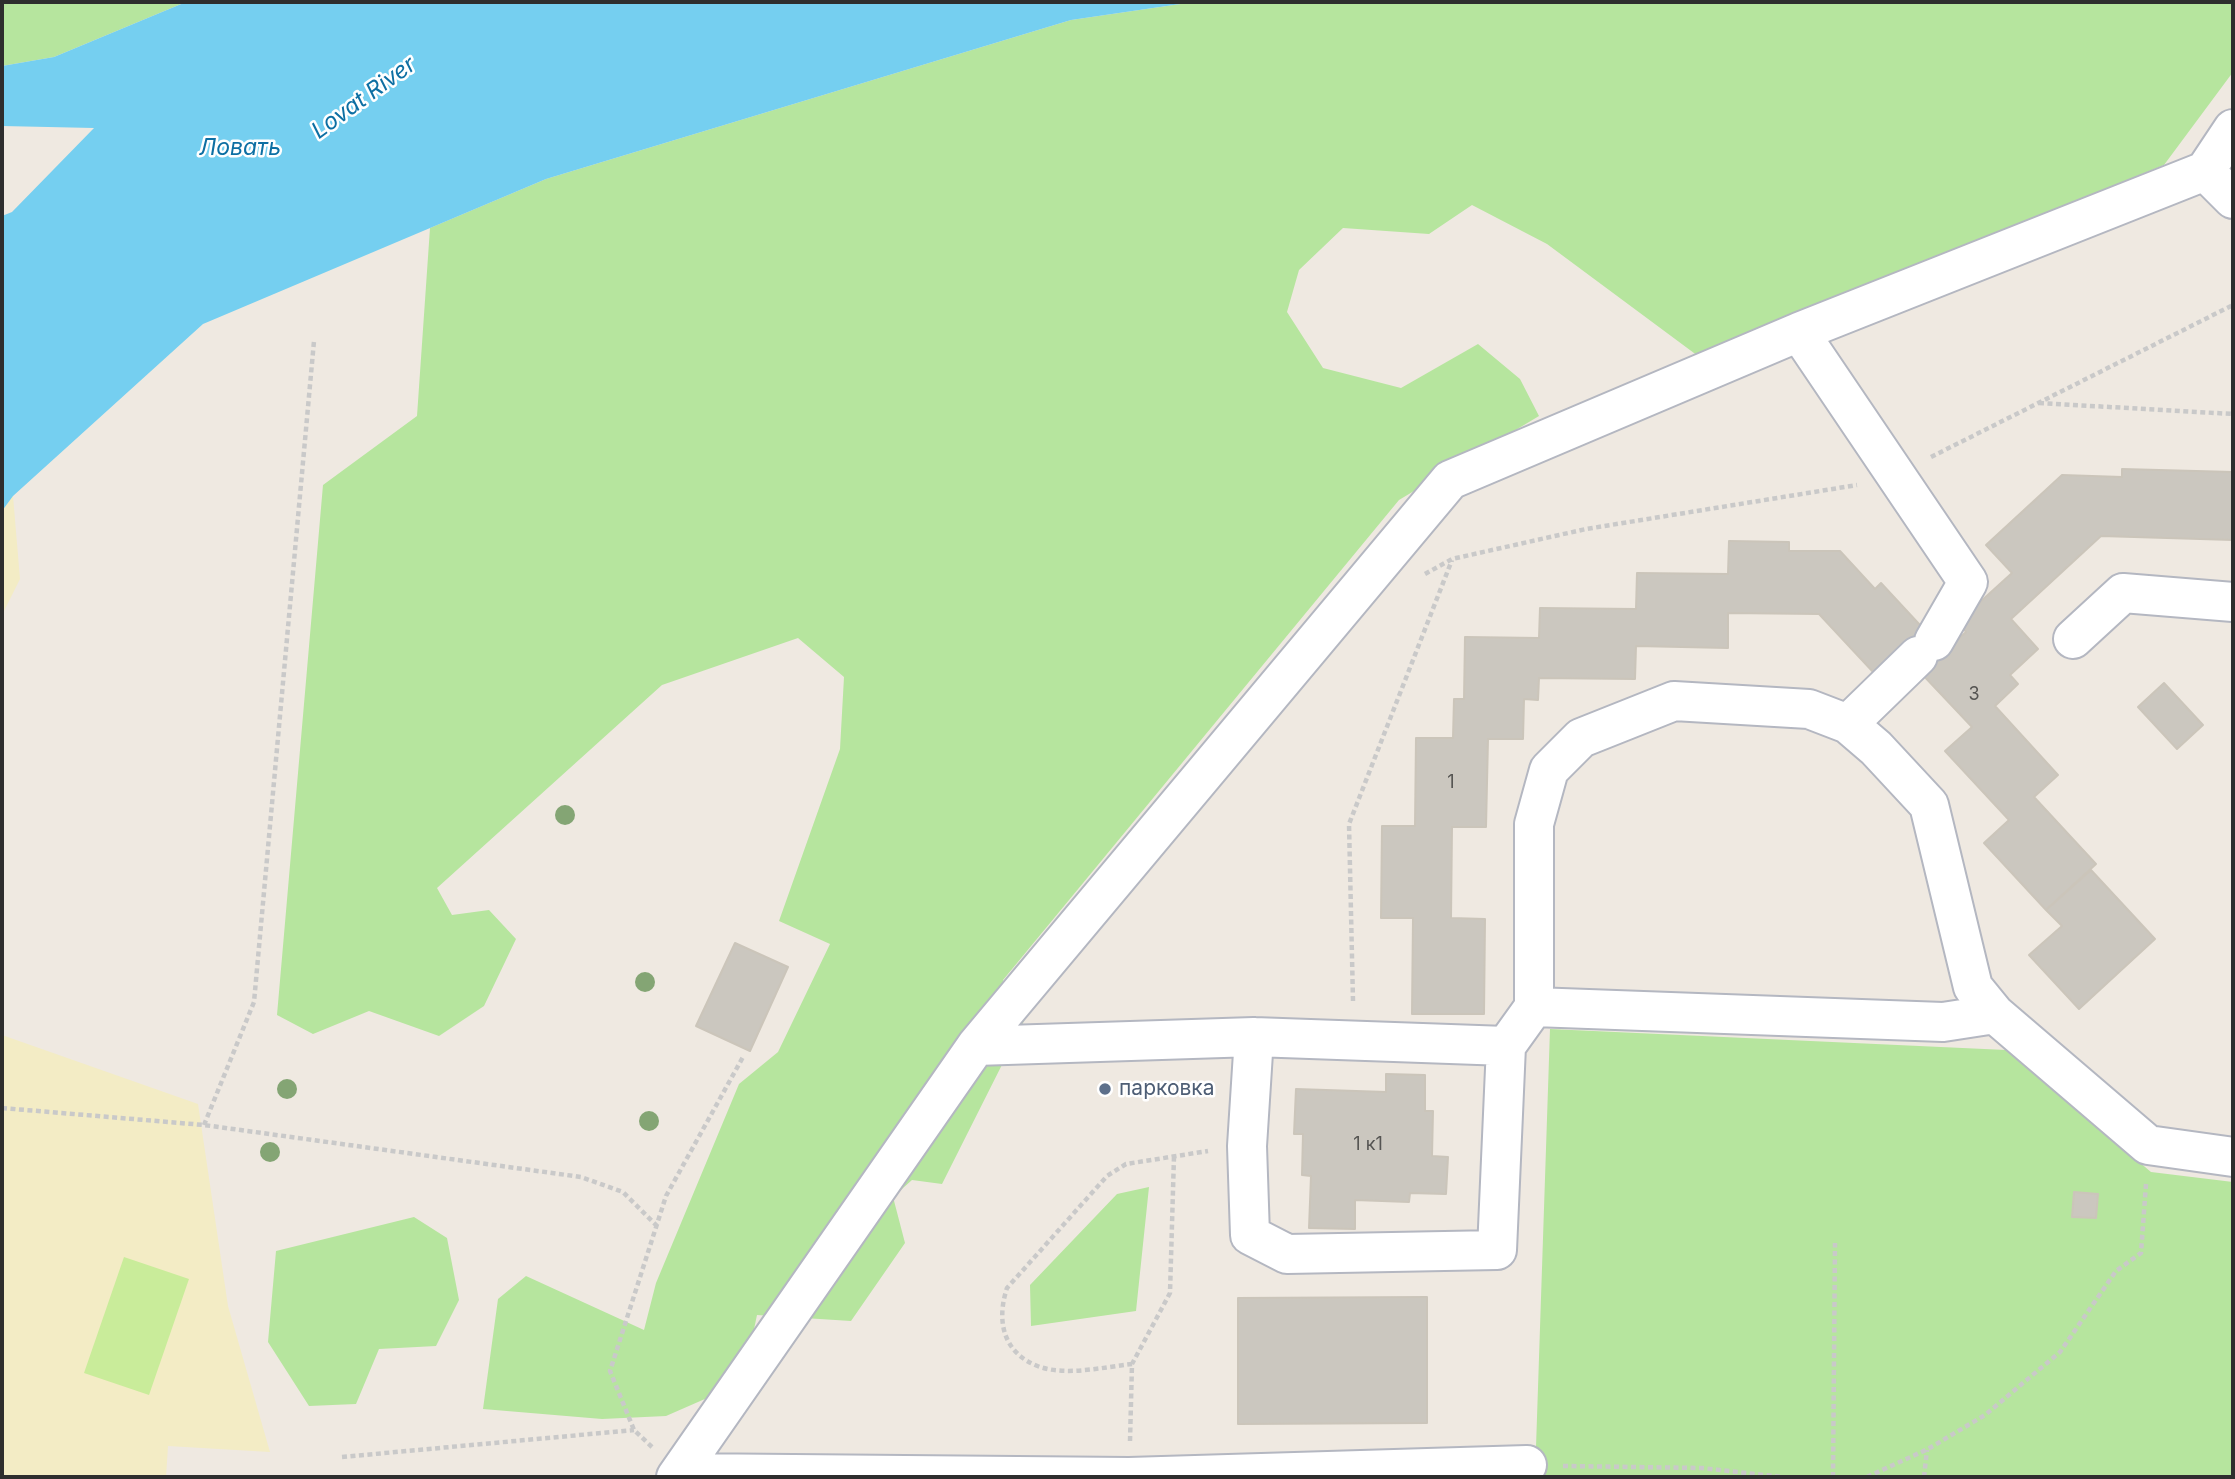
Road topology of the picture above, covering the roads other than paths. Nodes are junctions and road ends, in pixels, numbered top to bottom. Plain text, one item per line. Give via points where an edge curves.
1 (2233, 129) edge
2 (2205, 170) junction
3 (2233, 199) edge
4 (1799, 332) junction
5 (2233, 602) edge
6 (2073, 639) dead end
7 (1848, 724) junction
8 (1534, 1007) junction
9 (1995, 1014) junction
10 (1254, 1037) junction
11 (976, 1046) junction
12 (1506, 1046) junction
13 (2233, 1157) edge
14 (1527, 1465) road end
15 (678, 1475) edge

1 - 2 street
2 - 3 street
2 - 4 street
4 - 7 street via 1968,582 1926,649
4 - 11 street via 1450,480
5 - 6 street via 2123,593
7 - 8 street via 1809,709 1674,701 1581,738 1549,770 1534,824
7 - 9 street via 1929,805 1973,987
8 - 9 street via 1943,1022
8 - 12 street
9 - 13 street via 2148,1145
10 - 11 street
10 - 12 street
10 - 12 street via 1247,1146 1250,1235 1287,1254 1497,1250
11 - 15 street
14 - 15 street via 1129,1477

